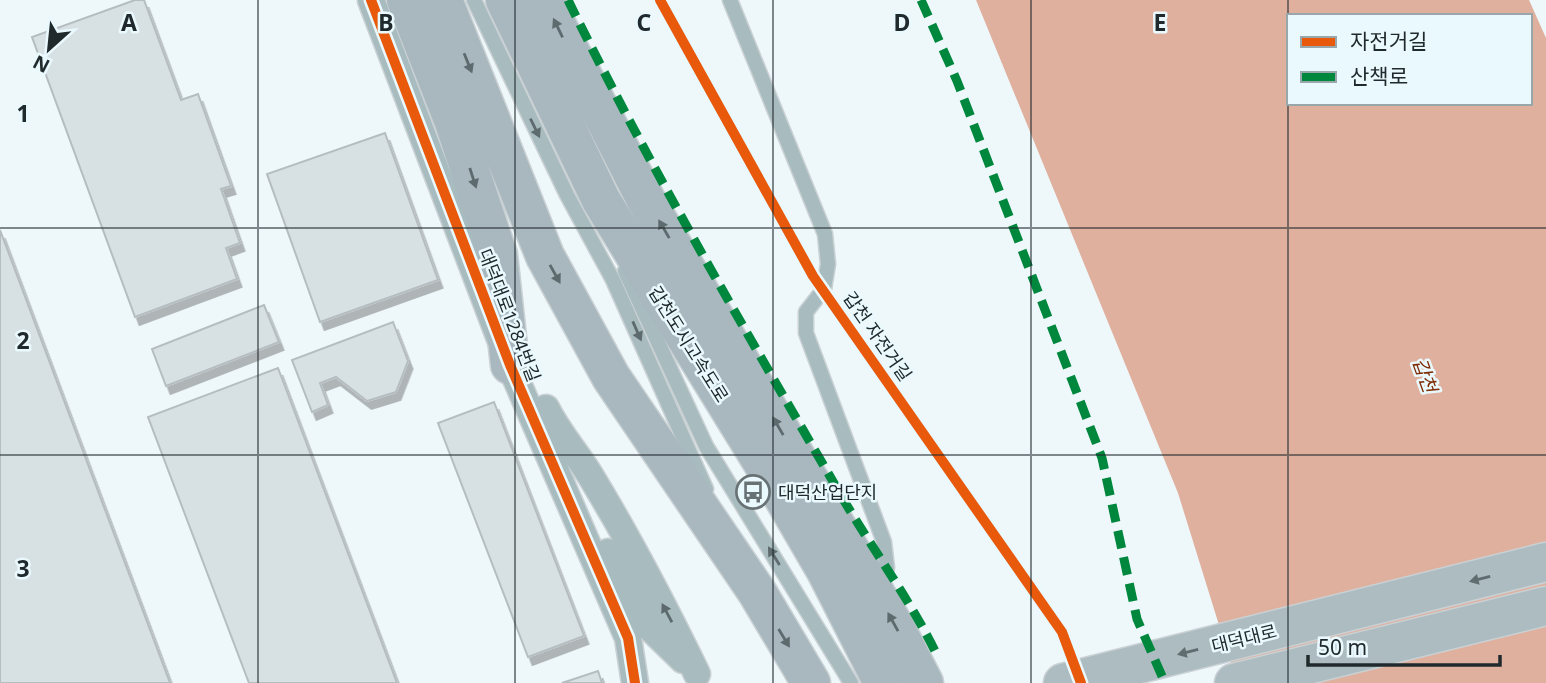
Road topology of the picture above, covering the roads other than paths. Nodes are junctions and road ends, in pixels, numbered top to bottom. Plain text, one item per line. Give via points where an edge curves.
1 (371, 0) edge
2 (405, 0) edge
3 (443, 0) edge
4 (474, 0) edge
5 (505, 0) edge
6 (544, 0) edge
7 (730, 0) edge
8 (601, 200) junction
9 (510, 365) junction
10 (1546, 562) edge
11 (887, 568) dead end
12 (746, 577) junction
13 (1546, 606) edge
14 (702, 678) edge
15 (635, 683) edge
16 (811, 683) edge
17 (851, 683) edge
18 (883, 683) edge
19 (924, 683) edge
20 (1063, 683) edge
21 (1234, 683) edge

1 - 9 street, 대덕대로1284번길
2 -> 9 highway via 454,122 498,255
3 -> 12 highway via 545,256 611,377
4 -> 12 lane via 613,280
5 - 8 highway, 갑천도시고속도로
19 -> 6 highway via 646,200
7 - 11 lane via 825,234 828,264 824,289 806,312 806,334 884,542
17 -> 8 lane via 706,446 626,274
8 - 18 highway, 갑천도시고속도로 via 826,571
14 -> 9 street via 648,626 608,551 542,402
9 - 15 street, 대덕대로1284번길 via 628,638
10 -> 20 main road, 대덕대로
12 -> 16 highway
13 - 21 main road

